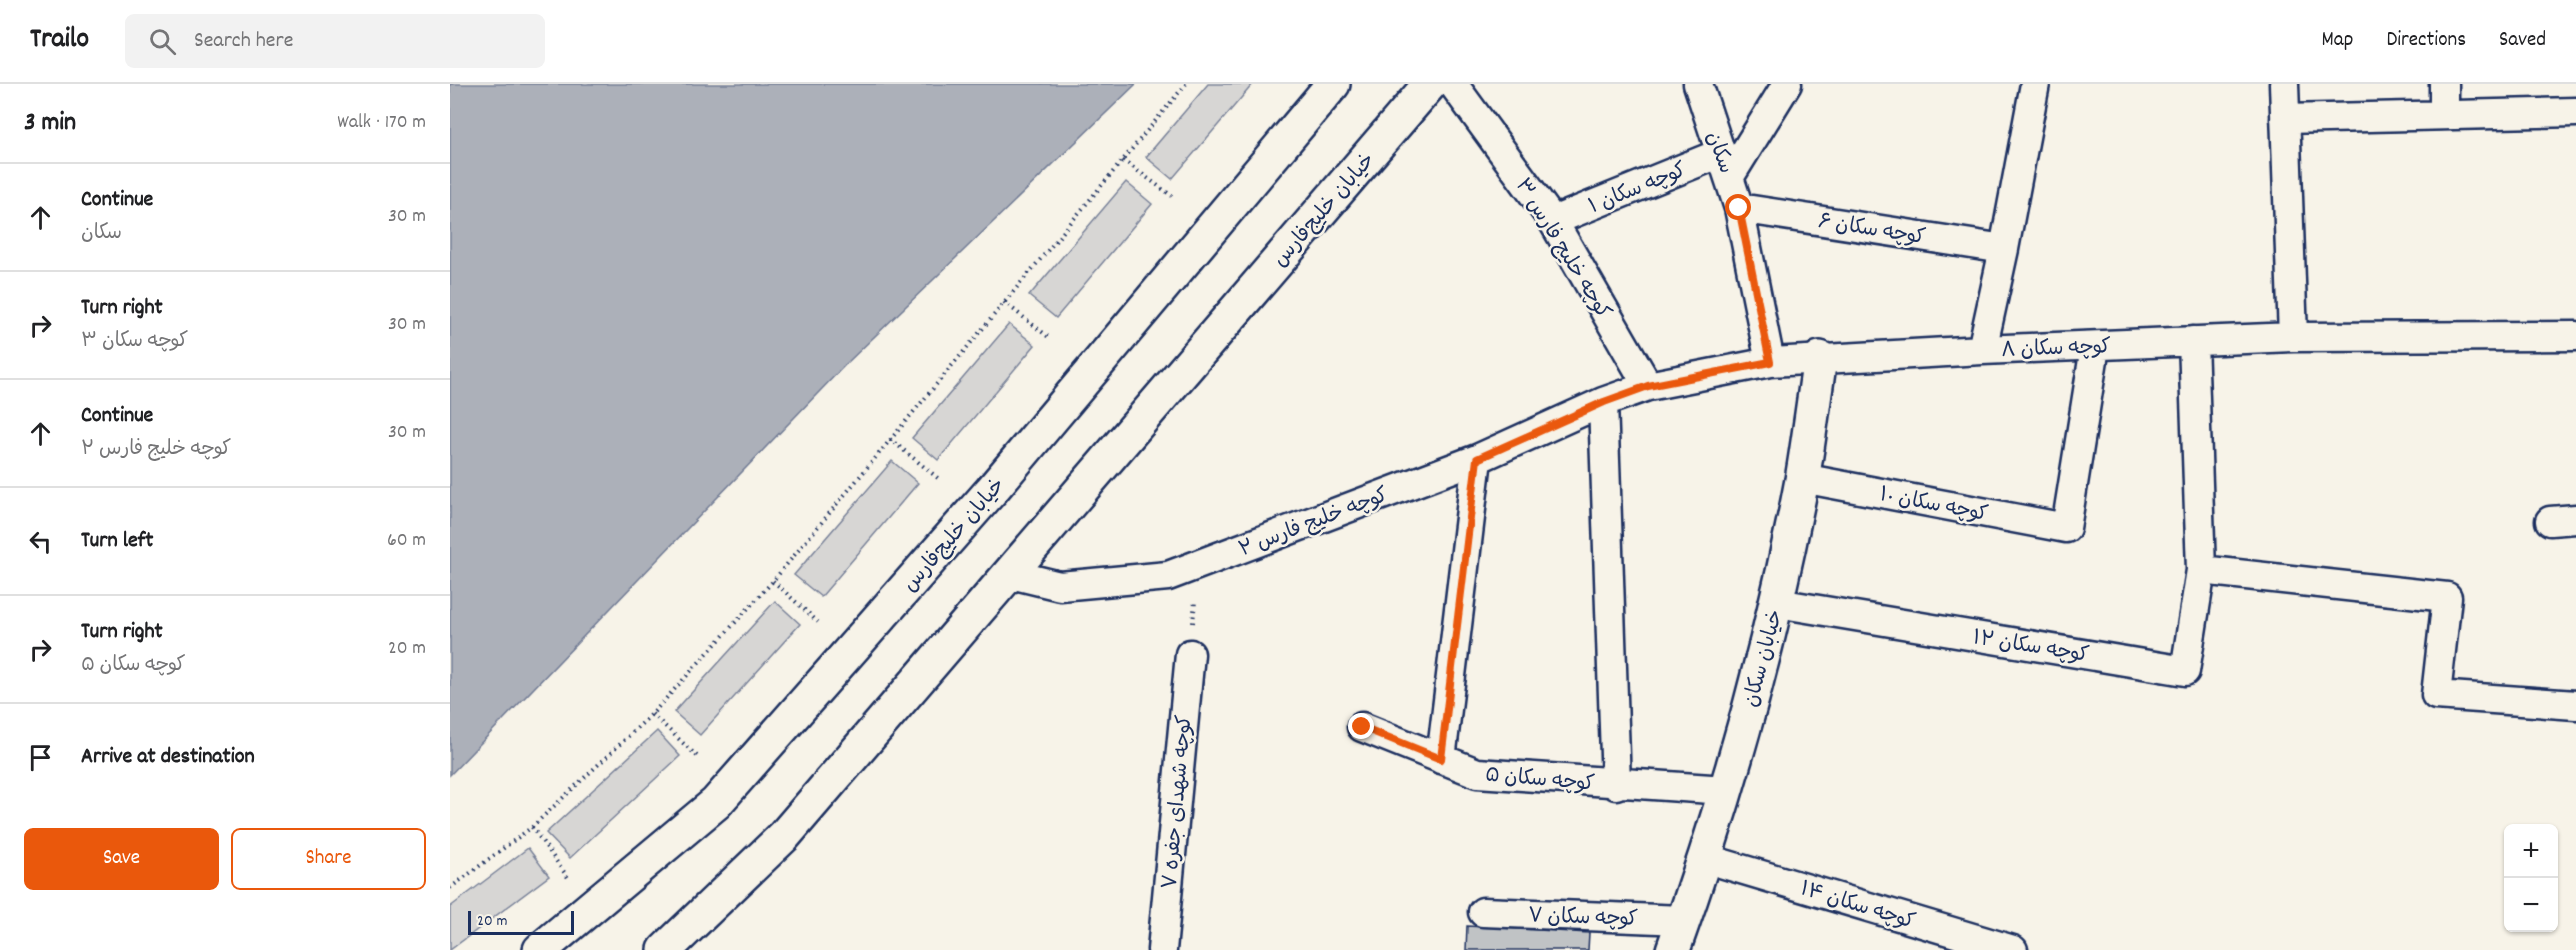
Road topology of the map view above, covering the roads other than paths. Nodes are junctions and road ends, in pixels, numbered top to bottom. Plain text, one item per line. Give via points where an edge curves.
1 (1333, 84) edge
2 (1430, 84) edge
3 (1453, 84) edge
4 (1698, 84) edge
5 (1787, 84) edge
6 (2035, 84) edge
7 (2284, 84) edge
8 (2444, 84) edge
9 (2576, 112) edge
10 (2444, 115) junction
11 (2285, 119) junction
12 (1726, 165) junction
13 (1739, 208) junction
14 (1553, 221) junction
15 (2004, 249) junction
16 (2576, 336) edge
17 (2292, 337) junction
18 (2193, 341) junction
19 (2095, 347) junction
20 (1982, 350) junction
21 (1820, 358) junction
22 (1770, 362) junction
23 (1648, 386) junction
24 (1604, 402) junction
25 (1477, 459) junction
26 (1802, 478) junction
27 (2201, 570) junction
28 (1011, 574) junction
29 (1776, 603) junction
30 (1190, 654) road end
31 (2576, 705) edge
32 (1362, 727) dead end
33 (1441, 759) junction
34 (1616, 784) junction
35 (1726, 790) junction
36 (1704, 858) junction
37 (1483, 912) dead end
38 (1678, 935) edge
39 (540, 950) edge
40 (665, 950) edge
41 (1162, 950) edge
42 (2013, 950) edge

1 - 39 main road, خیابان خلیج‌فارس via 991,491 716,803
2 - 28 main road, خیابان خلیج‌فارس
3 - 14 street, کوچه خلیج فارس ۳
4 - 12 street, سکان
5 - 12 street
6 - 15 street
7 - 11 street
8 - 10 street
9 - 10 street
10 - 11 street
11 - 17 street
12 - 13 street, سکان
12 - 14 street, کوچه سکان ۱
13 - 15 street, کوچه سکان ۶
13 - 22 street, سکان
14 - 23 street, کوچه خلیج فارس ۳
15 - 20 street
16 - 17 street, کوچه سکان ۸
17 - 18 street, کوچه سکان ۸
18 - 19 street, کوچه سکان ۸
18 - 27 street
19 - 20 street, کوچه سکان ۸
19 - 26 street, کوچه سکان ۱۰ via 2066,528
20 - 21 street, کوچه سکان ۸
21 - 22 street, کوچه سکان ۸
21 - 26 main road, خیابان سکان
22 - 23 street, کوچه خلیج فارس ۲
23 - 24 street, کوچه خلیج فارس ۲
24 - 25 street, کوچه خلیج فارس ۲
24 - 34 street
25 - 28 street, کوچه خلیج فارس ۲ via 1168,576 1060,586
25 - 33 street
26 - 29 main road, خیابان سکان
27 - 29 street, کوچه سکان ۱۲ via 2186,670
27 - 31 street via 2447,597 2436,695
28 - 40 main road, خیابان خلیج‌فارس via 784,836
29 - 35 main road, خیابان سکان
30 - 41 street, کوچه شهدای جفره ۷
32 - 33 street, کوچه سکان ۵
33 - 34 street, کوچه سکان ۵ via 1477,773
34 - 35 street, کوچه سکان ۵
35 - 36 main road, خیابان سکان
36 - 38 main road, خیابان سکان
36 - 42 street, کوچه سکان ۱۴
37 - 38 street, کوچه سکان ۷

